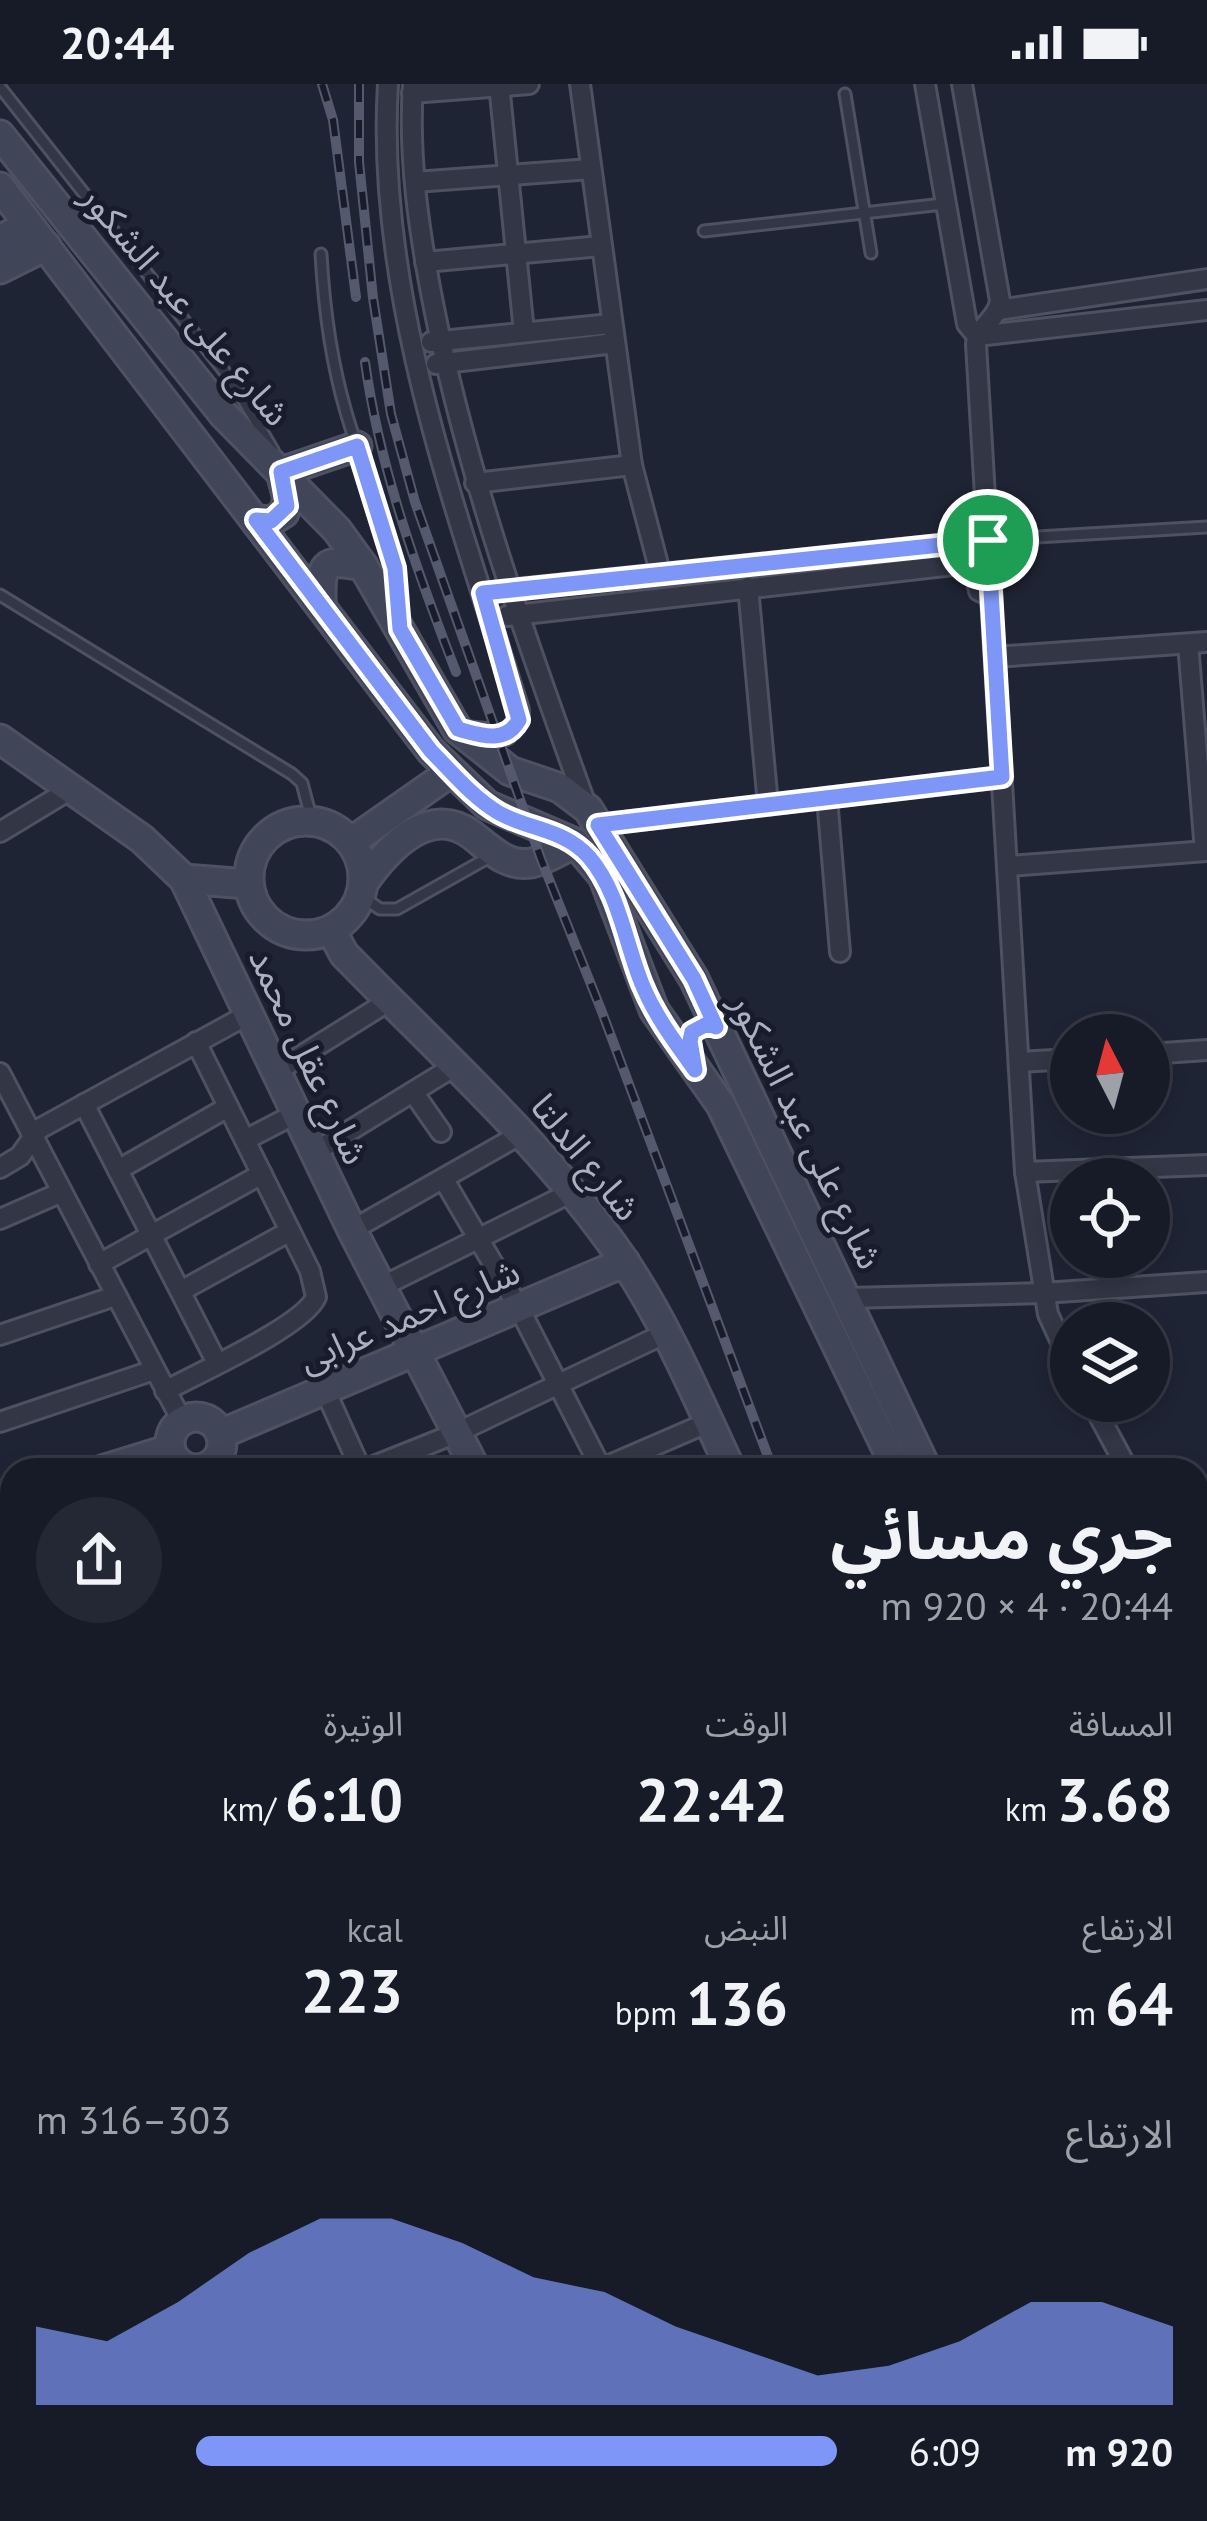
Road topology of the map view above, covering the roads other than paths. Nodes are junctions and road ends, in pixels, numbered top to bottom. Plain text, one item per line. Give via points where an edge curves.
1 (388, 84) edge
2 (529, 84) edge
3 (580, 84) edge
4 (926, 84) edge
5 (962, 84) edge
6 (499, 85) edge
7 (0, 87) edge
8 (413, 88) edge
9 (844, 94) dead end
10 (0, 136) edge
11 (591, 169) junction
12 (510, 175) junction
13 (415, 182) junction
14 (0, 188) edge
15 (944, 205) junction
16 (864, 213) junction
17 (704, 231) dead end
18 (37, 235) junction
19 (0, 240) edge
20 (601, 246) junction
21 (871, 253) dead end
22 (321, 254) dead end
23 (517, 254) junction
24 (425, 262) junction
25 (0, 269) edge
26 (1207, 280) edge
27 (998, 310) junction
28 (1207, 310) edge
29 (524, 332) junction
30 (613, 334) junction
31 (977, 336) junction
32 (441, 341) junction
33 (415, 344) junction
34 (445, 362) junction
35 (419, 366) junction
36 (357, 446) junction
37 (632, 465) junction
38 (281, 472) junction
39 (475, 483) junction
40 (256, 520) junction
41 (1207, 527) edge
42 (988, 540) junction
43 (363, 566) junction
44 (660, 572) junction
45 (748, 587) junction
46 (508, 590) junction
47 (483, 593) junction
48 (0, 595) edge
49 (992, 596) junction
50 (321, 605) junction
51 (517, 614) junction
52 (490, 618) junction
53 (400, 629) junction
54 (1197, 643) edge
55 (995, 657) junction
56 (458, 729) junction
57 (0, 739) edge
58 (451, 772) junction
59 (1002, 777) junction
60 (70, 789) junction
61 (827, 798) junction
62 (768, 805) junction
63 (593, 817) junction
64 (312, 820) junction
65 (0, 832) edge
66 (351, 842) junction
67 (575, 843) junction
68 (1206, 851) edge
69 (495, 854) junction
70 (1009, 866) junction
71 (184, 879) junction
72 (248, 884) junction
73 (363, 889) junction
74 (331, 930) junction
75 (840, 952) dead end
76 (694, 979) junction
77 (641, 981) junction
78 (389, 1001) junction
79 (249, 1014) junction
80 (716, 1027) junction
81 (196, 1042) junction
82 (1207, 1050) edge
83 (1170, 1053) edge
84 (1050, 1060) edge
85 (1019, 1062) junction
86 (458, 1064) junction
87 (695, 1070) junction
88 (277, 1071) junction
89 (0, 1072) edge
90 (413, 1092) junction
91 (84, 1104) junction
92 (228, 1107) junction
93 (297, 1113) junction
94 (441, 1132) dead end
95 (523, 1133) junction
96 (33, 1137) junction
97 (244, 1140) junction
98 (315, 1152) junction
99 (1207, 1165) edge
100 (0, 1168) edge
101 (118, 1170) junction
102 (1025, 1172) junction
103 (262, 1174) junction
104 (444, 1180) junction
105 (62, 1192) junction
106 (572, 1192) junction
107 (0, 1220) edge
108 (352, 1230) junction
109 (290, 1231) junction
110 (152, 1235) junction
111 (478, 1239) junction
112 (625, 1262) junction
113 (99, 1264) junction
114 (1207, 1282) edge
115 (381, 1287) junction
116 (182, 1291) junction
117 (1043, 1294) junction
118 (116, 1296) junction
119 (848, 1298) junction
120 (519, 1307) junction
121 (1050, 1317) edge
122 (664, 1334) junction
123 (0, 1335) edge
124 (413, 1352) junction
125 (217, 1363) junction
126 (154, 1370) junction
127 (560, 1386) junction
128 (325, 1390) junction
129 (165, 1391) junction
130 (182, 1421) junction
131 (0, 1422) edge
132 (709, 1422) junction
133 (1102, 1422) edge
134 (221, 1434) junction
135 (454, 1435) junction
136 (170, 1449) junction
137 (141, 1458) edge
138 (175, 1458) edge
139 (218, 1458) edge
140 (356, 1458) edge
141 (422, 1458) edge
142 (468, 1458) edge
143 (594, 1458) edge
144 (627, 1458) edge
145 (726, 1458) edge
146 (891, 1458) edge
147 (921, 1458) edge
148 (1122, 1458) edge

1 - 33 street via 391,217
2 - 6 street
3 - 11 street
4 - 15 street
5 - 27 street
6 - 8 street
6 - 12 street
7 - 38 lane via 232,381
8 - 13 street
9 - 16 lane
10 - 38 main road, شارع على عبد الشكور via 177,360
11 - 12 street
11 - 20 street
12 - 13 street
12 - 23 street
13 - 24 street
14 - 18 main road, شارع على عبد الشكور
15 - 16 lane
15 - 31 street via 967,324
16 - 17 lane
16 - 21 lane
18 - 19 main road
18 - 25 main road
18 - 40 main road, شارع على عبد الشكور
20 - 23 street
20 - 30 street
22 - 36 lane via 331,352
23 - 24 street
23 - 29 street
24 - 32 street
26 - 27 street
27 - 31 street
28 - 31 street
29 - 30 street
29 - 32 street
30 - 34 street
30 - 37 street
31 - 42 street
32 - 33 street
32 - 34 street
33 - 35 street
34 - 35 street
34 - 39 street
35 - 47 street
36 - 38 main road
36 - 53 lane via 395,568
37 - 39 street
37 - 44 street
38 - 40 main road via 287,506 271,521
38 - 43 main road, شارع على عبد الشكور
39 - 46 street
40 - 50 main road, شارع على عبد الشكور
41 - 42 lane
42 - 44 street
42 - 49 street
43 - 50 main road via 326,566
43 - 53 main road, شارع على عبد الشكور
44 - 46 street
45 - 49 street via 962,563
45 - 51 street
45 - 62 street
46 - 47 street
46 - 51 street
47 - 52 street
48 - 64 lane via 292,774
49 - 55 street
50 - 58 main road, شارع على عبد الشكور
51 - 52 street
51 - 63 street
52 - 56 street via 519,720 496,737
53 - 56 main road, شارع على عبد الشكور
54 - 55 street
54 - 68 street
55 - 59 street
56 - 63 main road, شارع على عبد الشكور via 510,771 560,788
57 - 60 main road, شارع عقل محمد
58 - 66 main road
58 - 67 main road, شارع على عبد الشكور via 503,815
59 - 61 street
59 - 70 street
60 - 65 street
60 - 71 main road, شارع عقل محمد via 158,850
61 - 62 street
61 - 75 street
62 - 63 street
63 - 76 main road, شارع على عبد الشكور
64 - 66 main road
64 - 72 main road via 283,825 260,843
66 - 73 main road
67 - 69 main road via 531,863
67 - 77 main road, شارع على عبد الشكور via 603,876
68 - 70 street
69 - 73 lane via 397,909 380,909
69 - 73 main road via 468,832 439,823 392,847
70 - 85 street
71 - 72 main road
71 - 79 main road, شارع عقل محمد
72 - 74 main road via 272,924 300,935
73 - 74 main road
74 - 78 main road, شارع الدلتا
76 - 77 main road via 671,996
76 - 80 main road, شارع على عبد الشكور
77 - 87 main road, شارع على عبد الشكور
78 - 86 main road, شارع الدلتا
78 - 88 street
79 - 81 street
79 - 88 main road, شارع عقل محمد
80 - 87 main road via 692,1032
80 - 119 main road, شارع على عبد الشكور
81 - 91 street
81 - 92 street
82 - 83 street
84 - 85 street
85 - 102 street
86 - 90 street
86 - 95 main road, شارع الدلتا
87 - 146 main road, شارع على عبد الشكور via 734,1129
88 - 93 main road, شارع عقل محمد
89 - 96 street
90 - 94 street
90 - 98 street
91 - 96 street
91 - 101 street
92 - 97 street
92 - 101 street
93 - 97 street
93 - 98 main road, شارع عقل محمد
95 - 104 street
95 - 106 main road, شارع الدلتا
96 - 100 street
96 - 105 street
97 - 103 street
98 - 108 main road, شارع عقل محمد
99 - 102 street
101 - 110 street
102 - 117 street
103 - 109 street
103 - 110 street
104 - 108 street
104 - 111 street
105 - 107 street
105 - 113 street
106 - 111 street
106 - 112 main road, شارع الدلتا
108 - 115 main road, شارع عقل محمد
109 - 116 street
109 - 125 street via 314,1280 313,1305
110 - 113 street
110 - 116 street
111 - 115 street
111 - 120 street
112 - 120 main road, شارع احمد عرابى
112 - 122 main road, شارع الدلتا
113 - 118 street
114 - 117 street
115 - 124 main road, شارع عقل محمد
116 - 125 street
117 - 119 street
117 - 121 street
118 - 123 street
118 - 126 street
119 - 147 main road, شارع على عبد الشكور
120 - 124 main road, شارع احمد عرابى
120 - 127 street
122 - 127 street
122 - 132 main road, شارع الدلتا
124 - 128 main road, شارع احمد عرابى
124 - 135 main road, شارع عقل محمد
125 - 129 street
126 - 129 street
126 - 131 street
127 - 135 street
127 - 143 street
128 - 134 main road, شارع احمد عرابى
128 - 140 street
129 - 130 street
130 - 134 main road via 205,1419
130 - 136 main road
132 - 144 street
132 - 145 main road, شارع الدلتا
133 - 148 street
134 - 139 main road
135 - 141 street
135 - 142 main road, شارع عقل محمد
136 - 137 main road
136 - 138 main road

